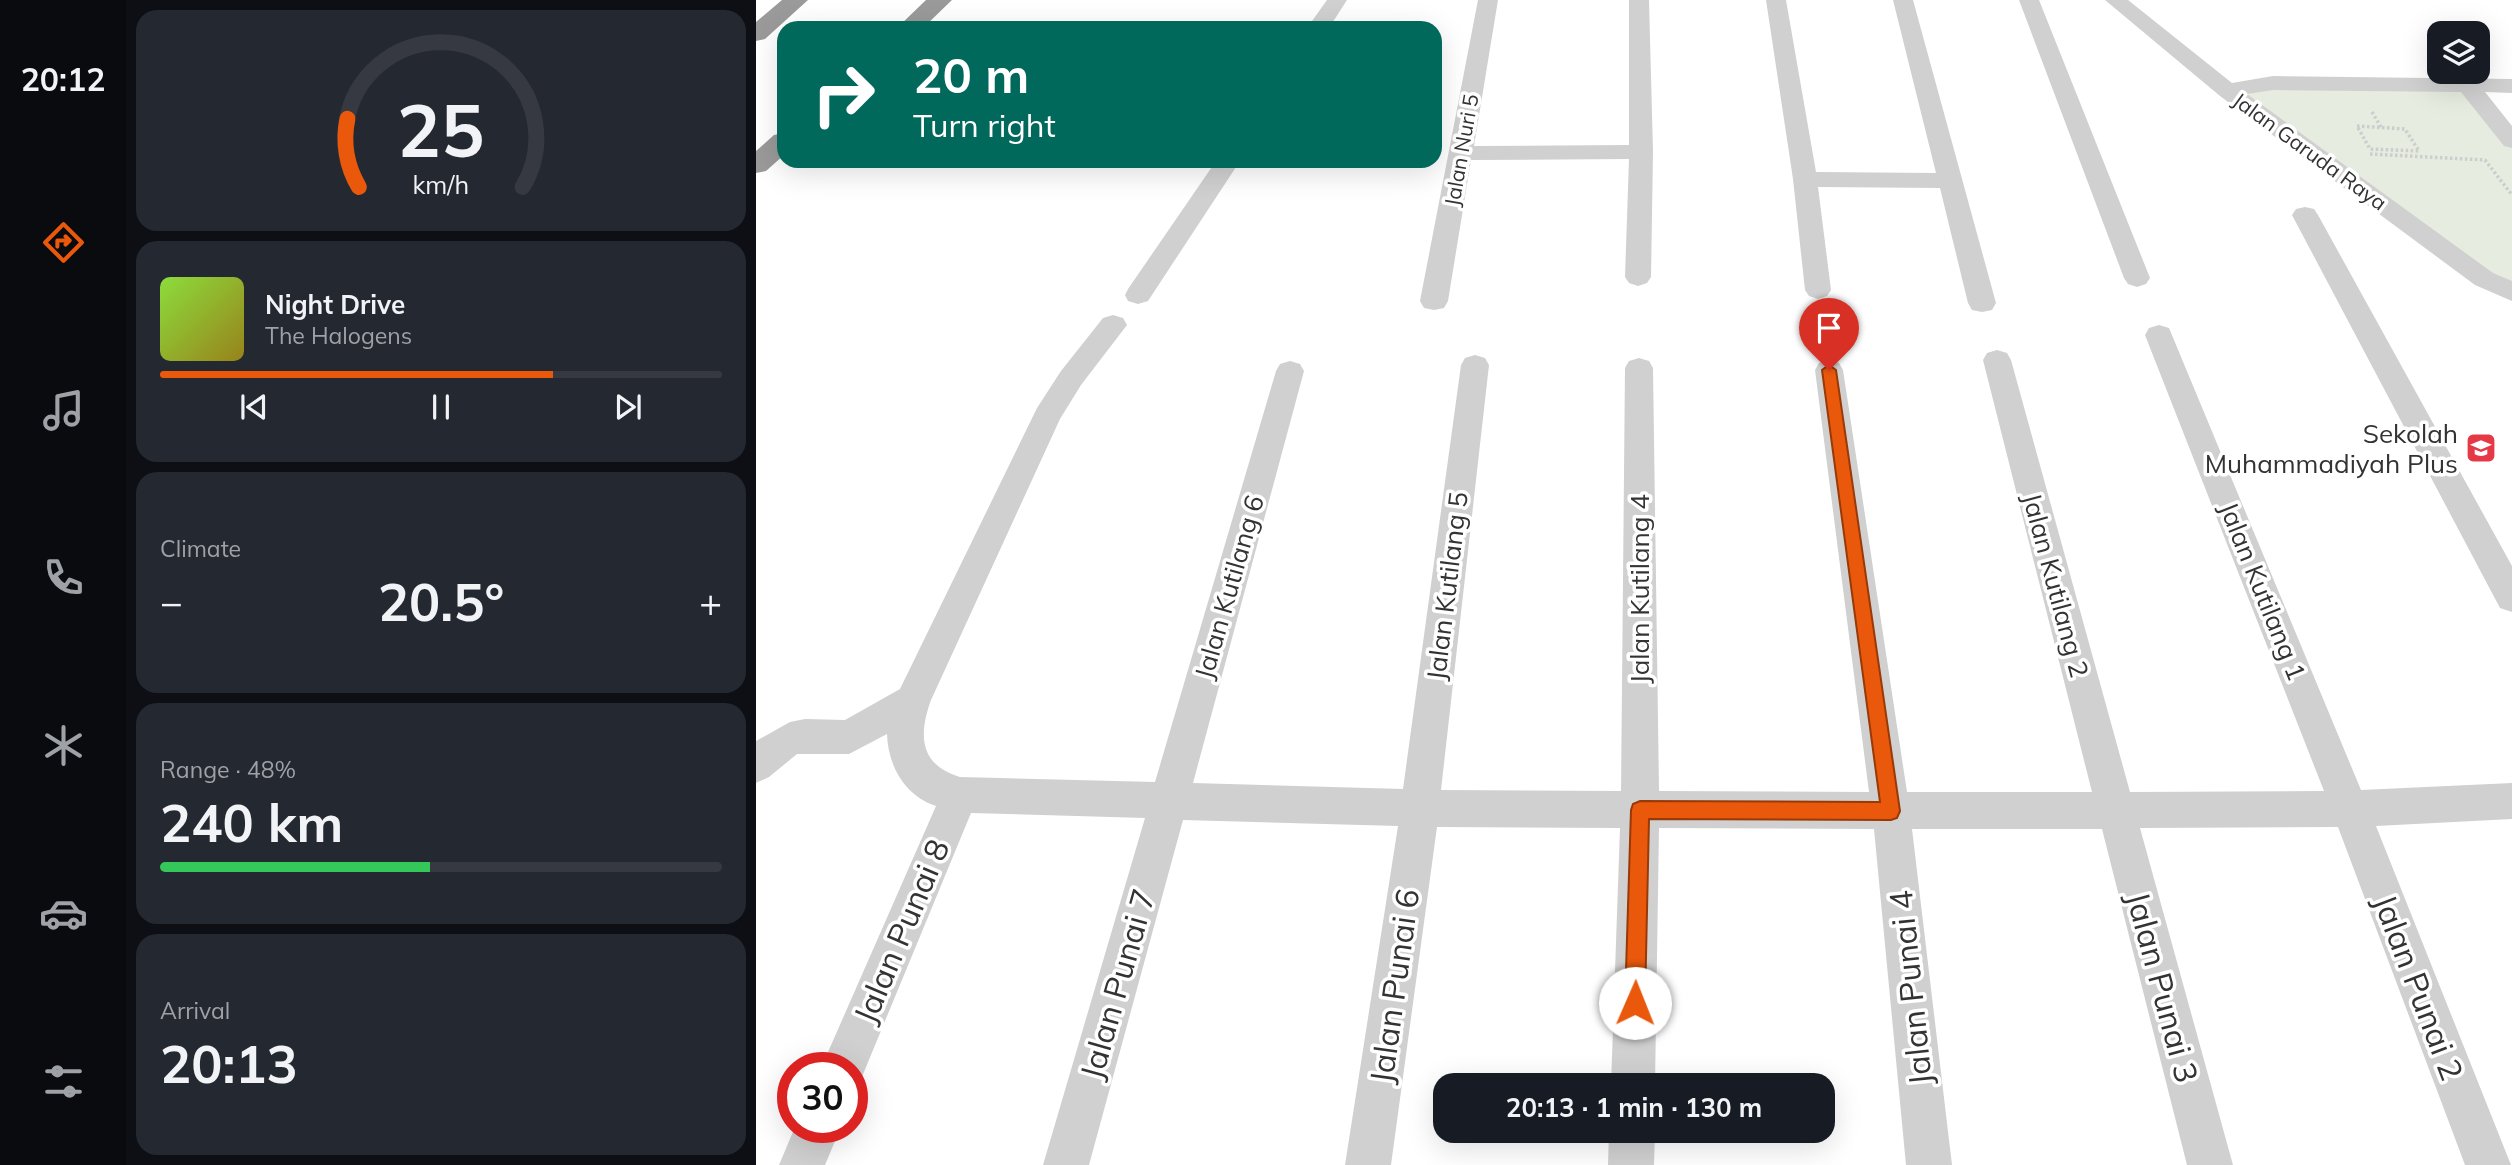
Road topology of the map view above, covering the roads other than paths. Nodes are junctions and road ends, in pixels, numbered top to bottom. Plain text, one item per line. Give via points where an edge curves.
1 (796, 0) edge
2 (940, 0) edge
3 (1337, 0) edge
4 (1488, 0) edge
5 (1639, 0) edge
6 (1776, 0) edge
7 (1903, 0) edge
8 (2029, 0) edge
9 (2115, 0) edge
10 (917, 21) edge
11 (1323, 21) edge
12 (756, 34) edge
13 (2467, 85) junction
14 (2512, 86) edge
15 (2228, 91) junction
16 (2512, 141) edge
17 (777, 147) edge
18 (1641, 152) junction
19 (1460, 153) junction
20 (756, 164) edge
21 (1223, 168) edge
22 (1805, 179) junction
23 (1950, 181) junction
24 (2305, 215) dead end
25 (1638, 277) dead end
26 (2137, 278) dead end
27 (2484, 279) junction
28 (1818, 290) dead end
29 (2512, 292) edge
30 (1138, 295) dead end
31 (1434, 301) dead end
32 (1982, 303) dead end
33 (2512, 303) edge
34 (1113, 325) dead end
35 (2160, 335) dead end
36 (1997, 360) dead end
37 (1475, 365) dead end
38 (1639, 369) dead end
39 (1829, 370) dead end
40 (1290, 371) dead end
41 (2512, 598) edge
42 (913, 700) junction
43 (756, 765) edge
44 (960, 795) junction
45 (2512, 800) edge
46 (1167, 802) junction
47 (1420, 808) junction
48 (2350, 808) junction
49 (2115, 809) junction
50 (1640, 810) junction
51 (1891, 811) junction
52 (850, 1052) edge
53 (1633, 1073) edge
54 (811, 1143) edge
55 (1632, 1143) edge
56 (802, 1165) edge
57 (1066, 1165) edge
58 (1368, 1165) edge
59 (1631, 1165) edge
60 (1929, 1165) edge
61 (2210, 1165) edge
62 (2488, 1165) edge

1 - 12 highway
2 - 10 highway
3 - 11 street
4 - 19 street, Jalan Nuri 5
5 - 18 street
6 - 22 street
7 - 23 street
8 - 26 street
9 - 15 street, Jalan Garuda Raya
13 - 14 street
13 - 15 street via 2273,83
13 - 16 street
15 - 27 street, Jalan Garuda Raya
17 - 20 highway
18 - 19 street
18 - 25 street
19 - 31 street, Jalan Nuri 5
21 - 30 street
22 - 23 street
22 - 28 street
23 - 32 street
24 - 41 street
27 - 29 street, Jalan Garuda Raya
27 - 33 street
34 - 42 street via 1047,416
35 - 48 street, Jalan Kutilang 1
36 - 49 street, Jalan Kutilang 2
37 - 47 street, Jalan Kutilang 5
38 - 50 street, Jalan Kutilang 4
39 - 51 street, Jalan Punai 4
40 - 46 street, Jalan Kutilang 6
42 - 43 street via 849,737 790,739
42 - 44 street via 905,721 906,745 914,768 930,786
44 - 46 street
44 - 52 street, Jalan Punai 8
45 - 48 street
46 - 47 street
46 - 57 street, Jalan Punai 7
47 - 50 street
47 - 58 street, Jalan Punai 6
48 - 49 street
48 - 62 street, Jalan Punai 2
49 - 51 street
49 - 61 street, Jalan Punai 3
50 - 51 street
50 - 53 street, Jalan Kutilang 4
51 - 60 street, Jalan Punai 4
54 - 56 street
55 - 59 street

